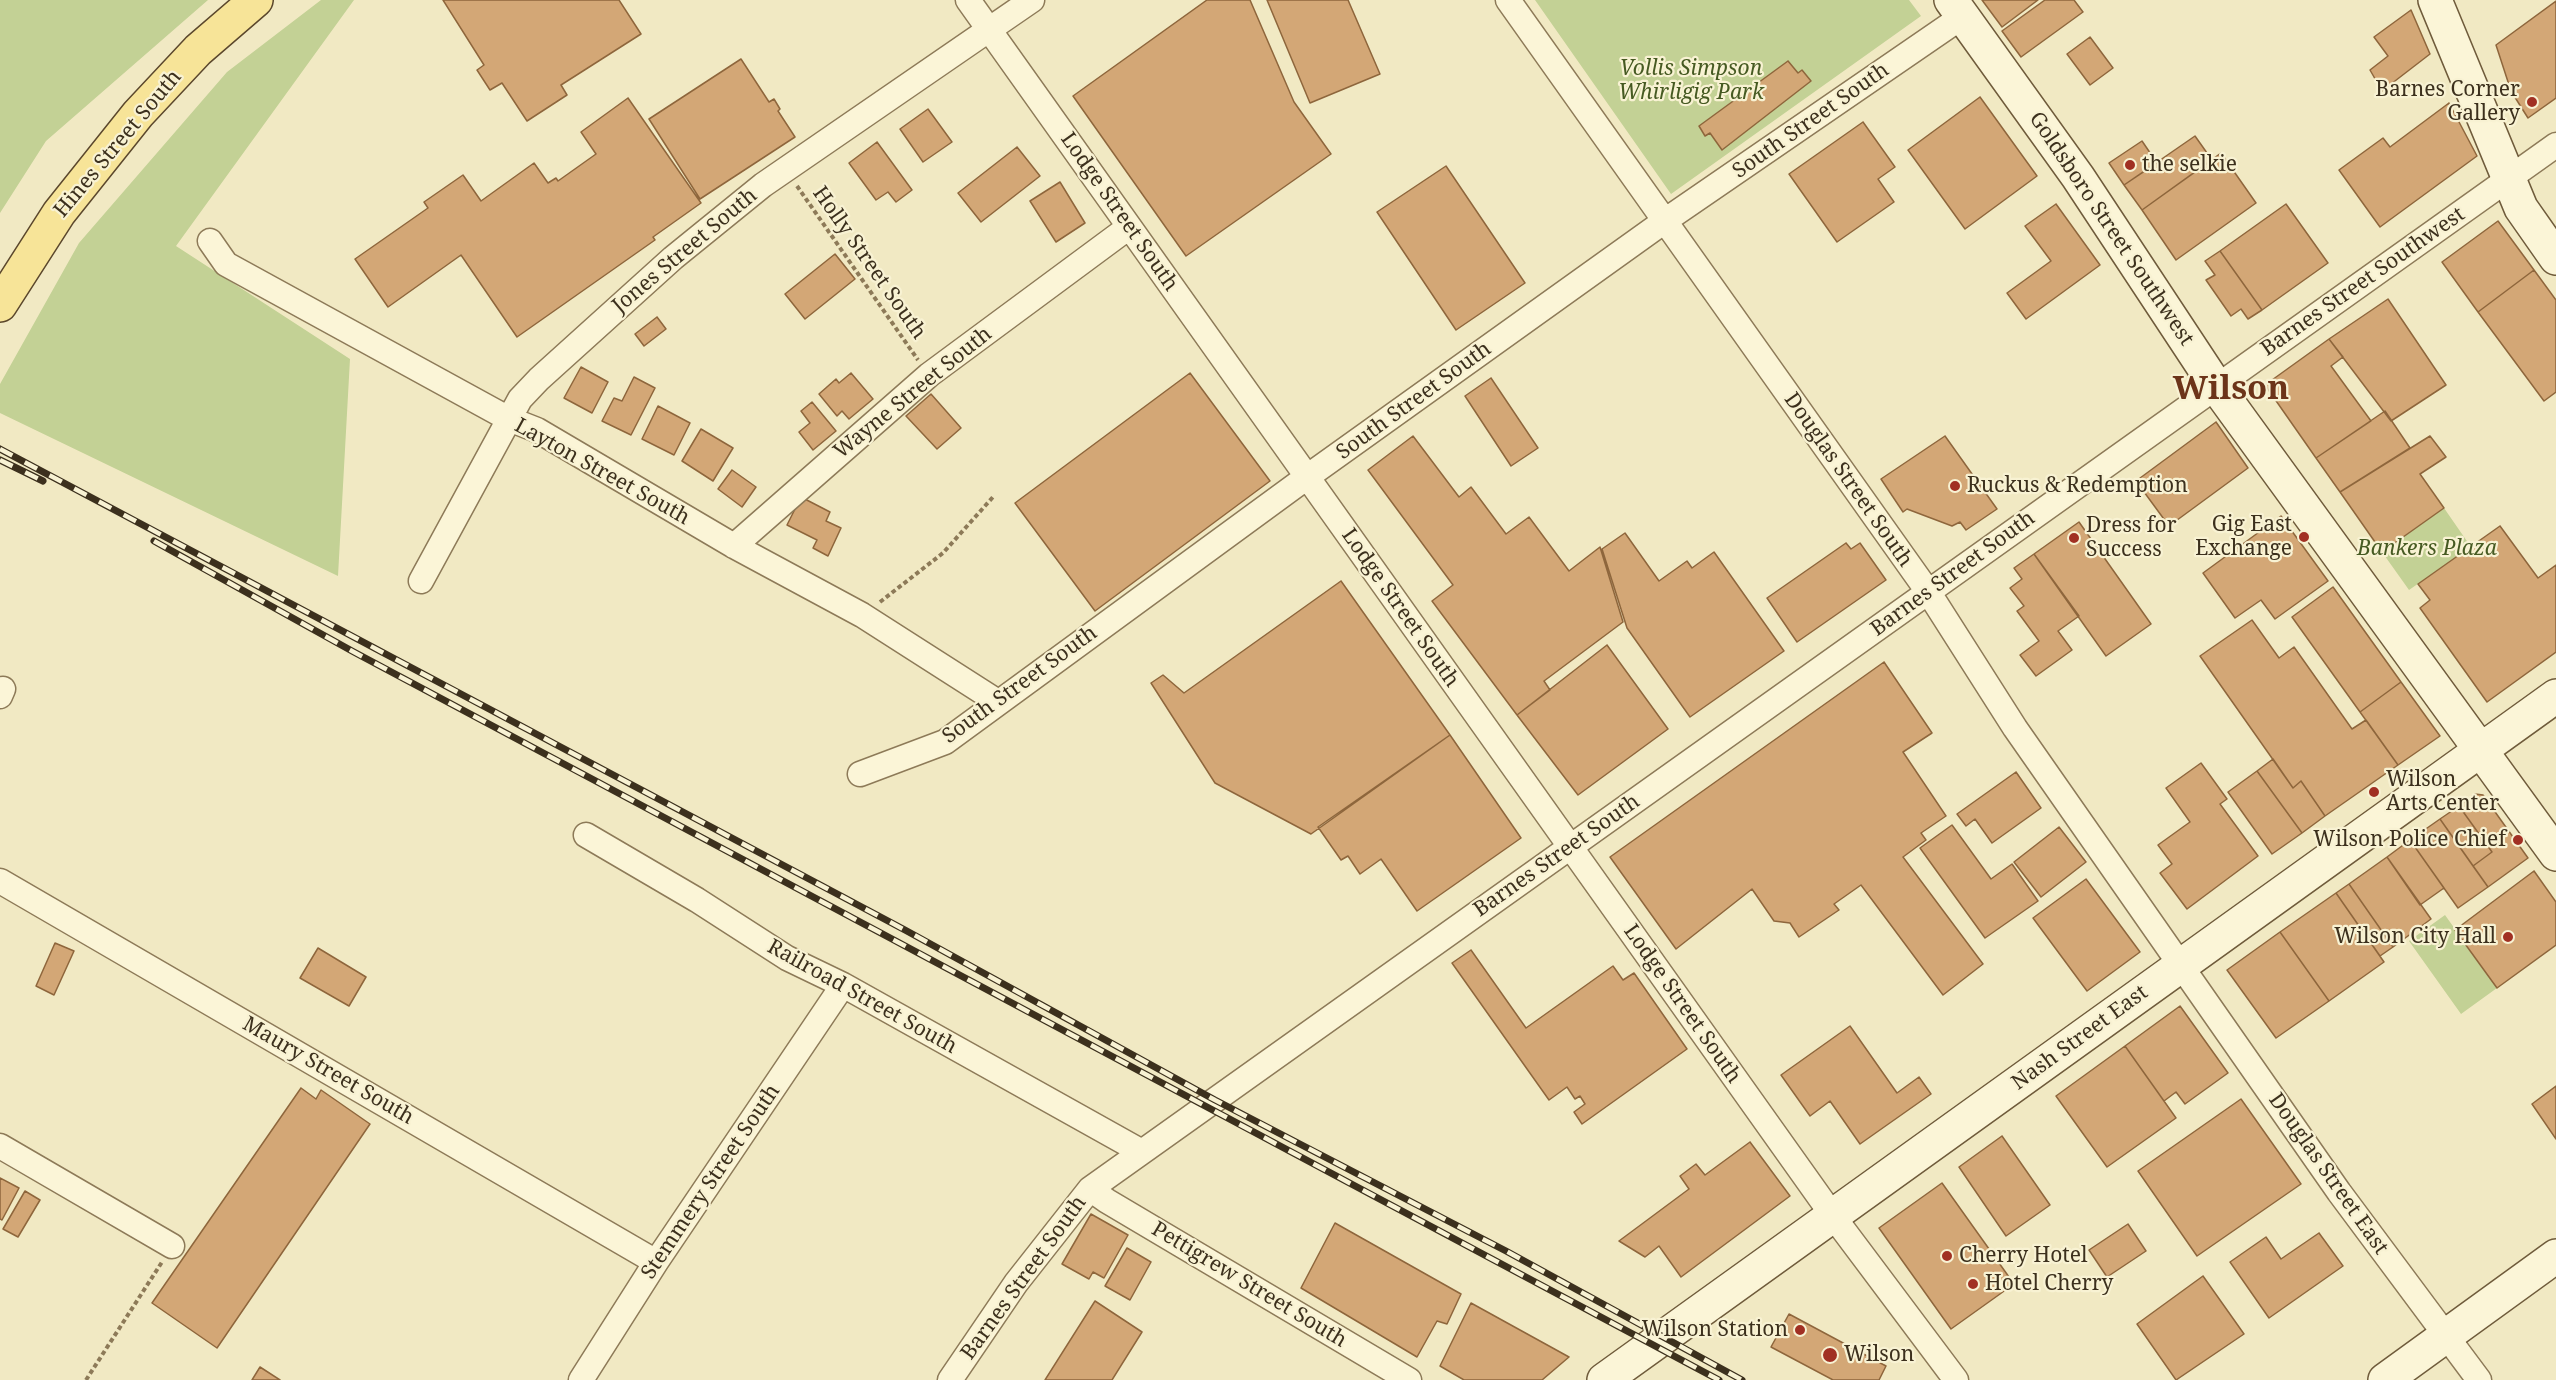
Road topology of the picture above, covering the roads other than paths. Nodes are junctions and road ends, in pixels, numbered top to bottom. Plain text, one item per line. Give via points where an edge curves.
1 (256, 0) edge
2 (968, 0) edge
3 (1032, 0) edge
4 (1508, 0) edge
5 (2435, 0) edge
6 (1957, 8) edge
7 (988, 28) junction
8 (2556, 145) edge
9 (2509, 179) junction
10 (1666, 220) junction
11 (1130, 227) junction
12 (210, 241) dead end
13 (2556, 258) edge
14 (0, 305) edge
15 (2217, 386) junction
16 (509, 419) junction
17 (1307, 477) junction
18 (734, 546) junction
19 (421, 581) dead end
20 (1929, 592) junction
21 (2556, 696) edge
22 (998, 702) junction
23 (2482, 750) junction
24 (860, 774) dead end
25 (586, 835) dead end
26 (1570, 846) junction
27 (2556, 854) edge
28 (0, 881) edge
29 (2182, 965) junction
30 (843, 985) junction
31 (0, 1146) edge
32 (1142, 1152) junction
33 (1090, 1189) junction
34 (1833, 1216) junction
35 (172, 1246) road end
36 (2556, 1256) edge
37 (656, 1262) junction
38 (2445, 1336) junction
39 (581, 1380) edge
40 (950, 1380) edge
41 (1409, 1380) edge
42 (1604, 1380) edge
43 (1956, 1380) edge
44 (2385, 1380) edge
45 (2479, 1380) edge

1 - 14 main road, Hines Street South via 198,50 138,114 59,213
2 - 7 street, Lodge Street South
3 - 7 street, Jones Street South
4 - 10 street, Douglas Street South
5 - 9 main road
6 - 10 street, South Street South
6 - 15 main road, Goldsboro Street Southwest via 2078,177
7 - 11 street, Lodge Street South
7 - 16 street, Jones Street South via 785,168 673,258 539,379 520,399
8 - 9 street, Barnes Street Southwest
9 - 13 main road via 2521,208
9 - 15 street, Barnes Street Southwest
10 - 17 street, South Street South
10 - 20 street, Douglas Street South
11 - 17 street, Lodge Street South
11 - 18 street, Wayne Street South via 928,375
12 - 16 street, Layton Street South via 226,264
15 - 20 street, Barnes Street South
15 - 23 main road, Goldsboro Street Southwest
16 - 18 street, Layton Street South via 537,430
16 - 19 street, Jones Street South
17 - 22 street, South Street South
17 - 26 street, Lodge Street South
18 - 22 street, Layton Street South via 862,615
20 - 26 street, Barnes Street South
20 - 29 street, Douglas Street South via 2015,728
21 - 23 main road, Nash Street East
22 - 24 street, South Street South via 945,742
23 - 27 main road, Goldsboro Street Southwest
23 - 29 main road, Nash Street East
25 - 30 street, Railroad Street South via 698,900 787,958
26 - 32 street, Barnes Street South
26 - 34 street, Lodge Street South
28 - 37 street, Maury Street South
29 - 34 main road, Nash Street East
29 - 38 street, Douglas Street East via 2339,1192
30 - 32 street, Railroad Street South
30 - 37 street, Stemmery Street South
31 - 35 street
32 - 33 street, Barnes Street South
33 - 40 street, Barnes Street South via 1016,1283
33 - 41 street, Pettigrew Street South
34 - 42 main road, Nash Street East
34 - 43 street, Lodge Street South
36 - 38 main road
37 - 39 street, Stemmery Street South
38 - 44 main road
38 - 45 street, Douglas Street East

